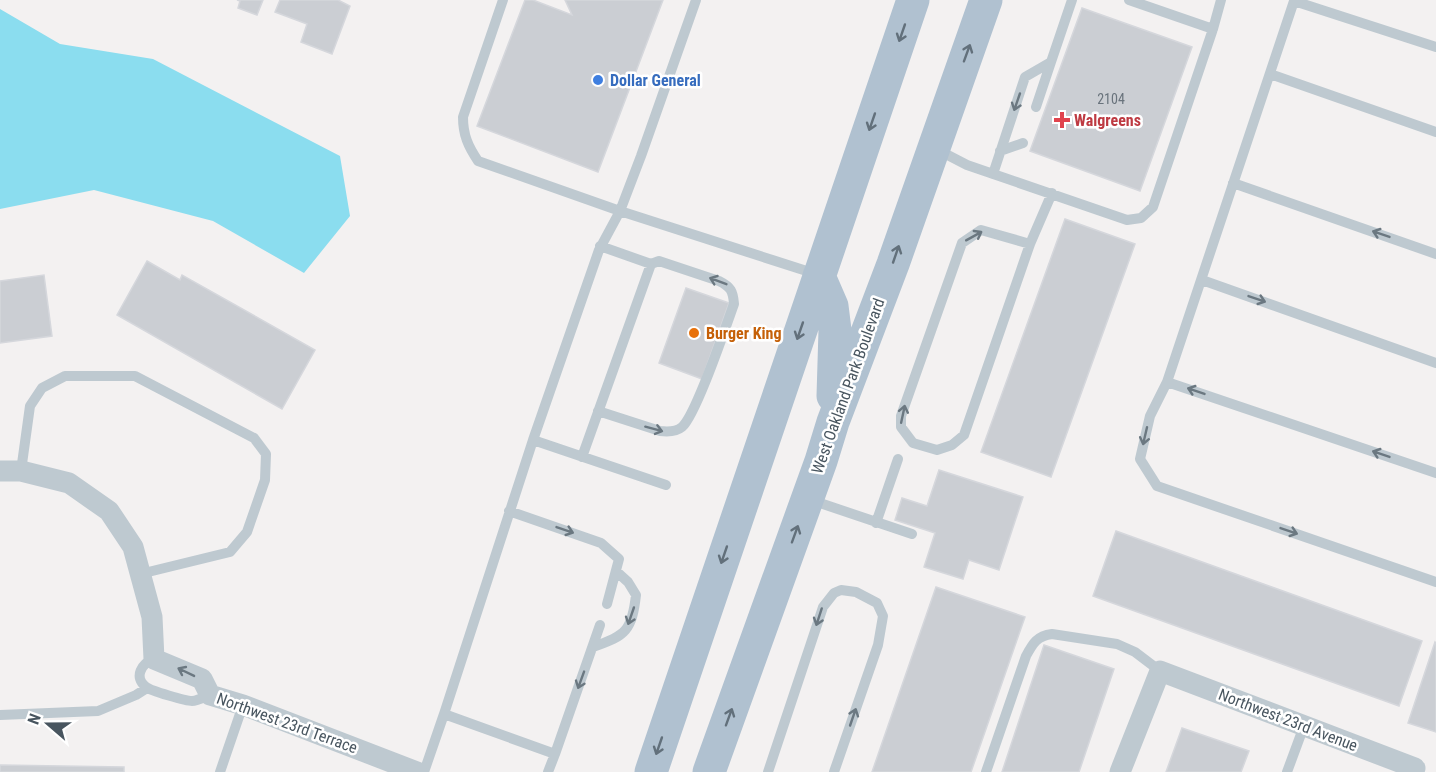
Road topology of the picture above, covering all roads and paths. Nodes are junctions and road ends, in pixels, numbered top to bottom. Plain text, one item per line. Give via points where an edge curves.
1 (503, 0) edge
2 (696, 0) edge
3 (914, 0) edge
4 (986, 0) edge
5 (1072, 0) edge
6 (1129, 0) edge
7 (1221, 0) edge
8 (1294, 1) edge
9 (1213, 29) junction
10 (1436, 47) edge
11 (1051, 62) junction
12 (1270, 74) junction
13 (1036, 107) dead end
14 (1436, 132) edge
15 (1023, 143) dead end
16 (933, 148) junction
17 (1000, 151) junction
18 (993, 174) junction
19 (1233, 183) junction
20 (1052, 193) junction
21 (620, 211) junction
22 (1030, 244) junction
23 (600, 246) junction
24 (1436, 254) edge
25 (651, 264) junction
26 (819, 276) junction
27 (1202, 280) junction
28 (1436, 363) edge
29 (1167, 382) junction
30 (598, 411) junction
31 (833, 422) junction
32 (533, 440) junction
33 (582, 456) junction
34 (898, 459) dead end
35 (10, 471) edge
36 (1436, 473) edge
37 (666, 485) dead end
38 (807, 499) junction
39 (509, 511) junction
40 (876, 523) junction
41 (912, 534) dead end
42 (617, 572) junction
43 (140, 574) junction
44 (1436, 582) edge
45 (607, 604) dead end
46 (600, 625) dead end
47 (593, 647) junction
48 (154, 659) junction
49 (1160, 671) junction
50 (147, 688) junction
51 (210, 695) junction
52 (243, 705) junction
53 (444, 714) junction
54 (0, 715) edge
55 (1304, 726) junction
56 (555, 754) junction
57 (1414, 770) edge
58 (220, 772) edge
59 (417, 772) edge
60 (424, 772) edge
61 (548, 772) edge
62 (651, 772) edge
63 (709, 772) edge
64 (768, 772) edge
65 (834, 772) edge
66 (986, 772) edge
67 (1120, 772) edge
68 (1287, 772) edge

1 - 21 lane via 464,117 463,132 470,148 478,161 492,167
2 - 21 lane
3 -> 26 main road
16 -> 4 main road, West Oakland Park Boulevard
5 - 11 lane
6 - 9 lane
7 - 9 lane
8 - 10 lane
8 - 12 lane
9 - 20 lane via 1153,207 1141,218 1127,220
11 - 13 lane
11 -> 17 lane via 1025,76
12 - 14 lane
12 - 19 lane
15 - 17 lane
16 - 18 lane
31 -> 16 main road, West Oakland Park Boulevard
17 - 18 lane
18 - 20 lane
24 -> 19 lane
19 - 27 lane
20 - 22 lane
21 - 23 lane
21 - 26 lane
22 -> 22 lane via 964,435 937,450 913,443 901,427 901,416 962,243 981,230
23 - 25 lane
23 - 32 lane
25 - 30 lane
30 -> 25 lane via 660,431 682,427 697,401 734,304 728,285 659,261
26 - 31 main road via 832,306 835,330
26 -> 62 main road
27 -> 28 lane
27 - 29 lane
36 -> 29 lane
29 -> 44 lane via 1150,416 1140,459 1157,486
30 - 33 lane
31 - 38 main road, West Oakland Park Boulevard
32 - 33 lane
32 - 39 lane
33 - 37 lane
34 - 40 lane
35 - 43 street via 69,483 109,511 133,547
35 - 43 lane via 30,406 42,388 65,376 135,376 254,438 266,454 265,480 247,532 230,552
38 - 40 lane
63 -> 38 main road, West Oakland Park Boulevard
39 -> 42 lane via 601,543 619,559
39 - 53 lane
40 - 41 lane
42 - 45 lane
42 -> 47 lane via 636,595 631,619 615,640
43 - 48 street via 152,617
46 - 47 lane
47 -> 56 lane
48 - 50 lane via 140,670 140,679
51 -> 48 street, Northwest 23rd Terrace via 202,680
49 - 55 street, Northwest 23rd Avenue
49 - 66 lane via 1117,644 1052,633 1043,635 1035,640 1026,656
49 - 67 street
50 - 51 lane via 192,701
50 - 54 lane via 98,711
51 - 52 street, Northwest 23rd Terrace
52 - 58 lane
52 - 59 street, Northwest 23rd Terrace
53 - 56 lane
53 - 60 lane
55 - 57 street, Northwest 23rd Avenue
55 - 68 lane
56 - 61 lane
65 -> 64 lane via 878,645 883,616 877,603 856,592 841,590 823,607

